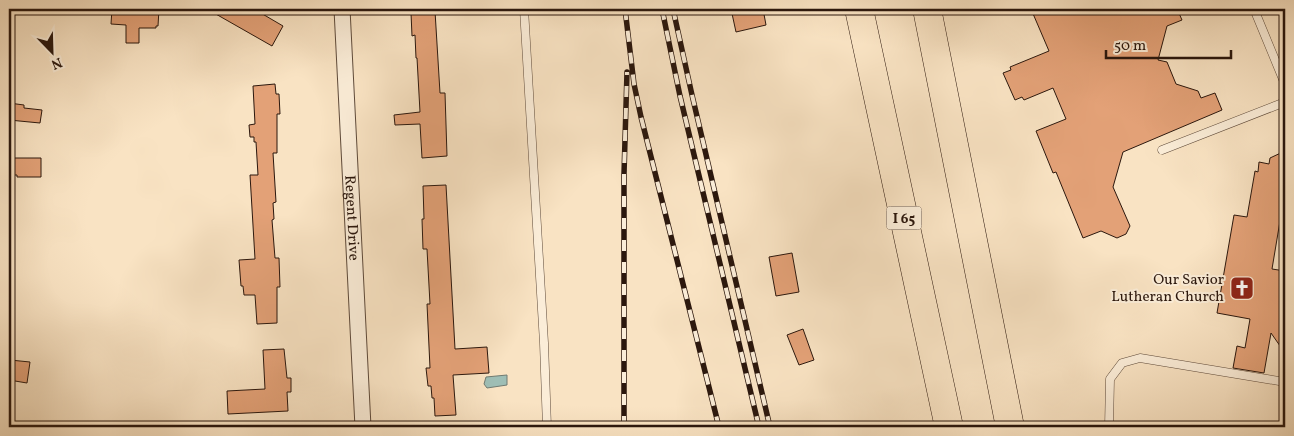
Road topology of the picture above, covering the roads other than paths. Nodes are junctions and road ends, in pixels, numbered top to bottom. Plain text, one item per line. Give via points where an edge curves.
1 (342, 9) edge
2 (524, 9) edge
3 (859, 9) edge
4 (927, 9) edge
5 (1254, 9) edge
6 (1285, 84) edge
7 (1285, 102) edge
8 (1162, 150) dead end
9 (1285, 382) edge
10 (363, 427) edge
11 (547, 427) edge
12 (949, 427) edge
13 (1010, 427) edge
14 (1109, 427) edge

1 - 10 street, Regent Drive
2 - 11 lane
3 - 12 highway, I 65
4 - 13 highway
5 - 6 lane
7 - 8 lane
9 - 14 lane via 1140,358 1122,362 1110,378

